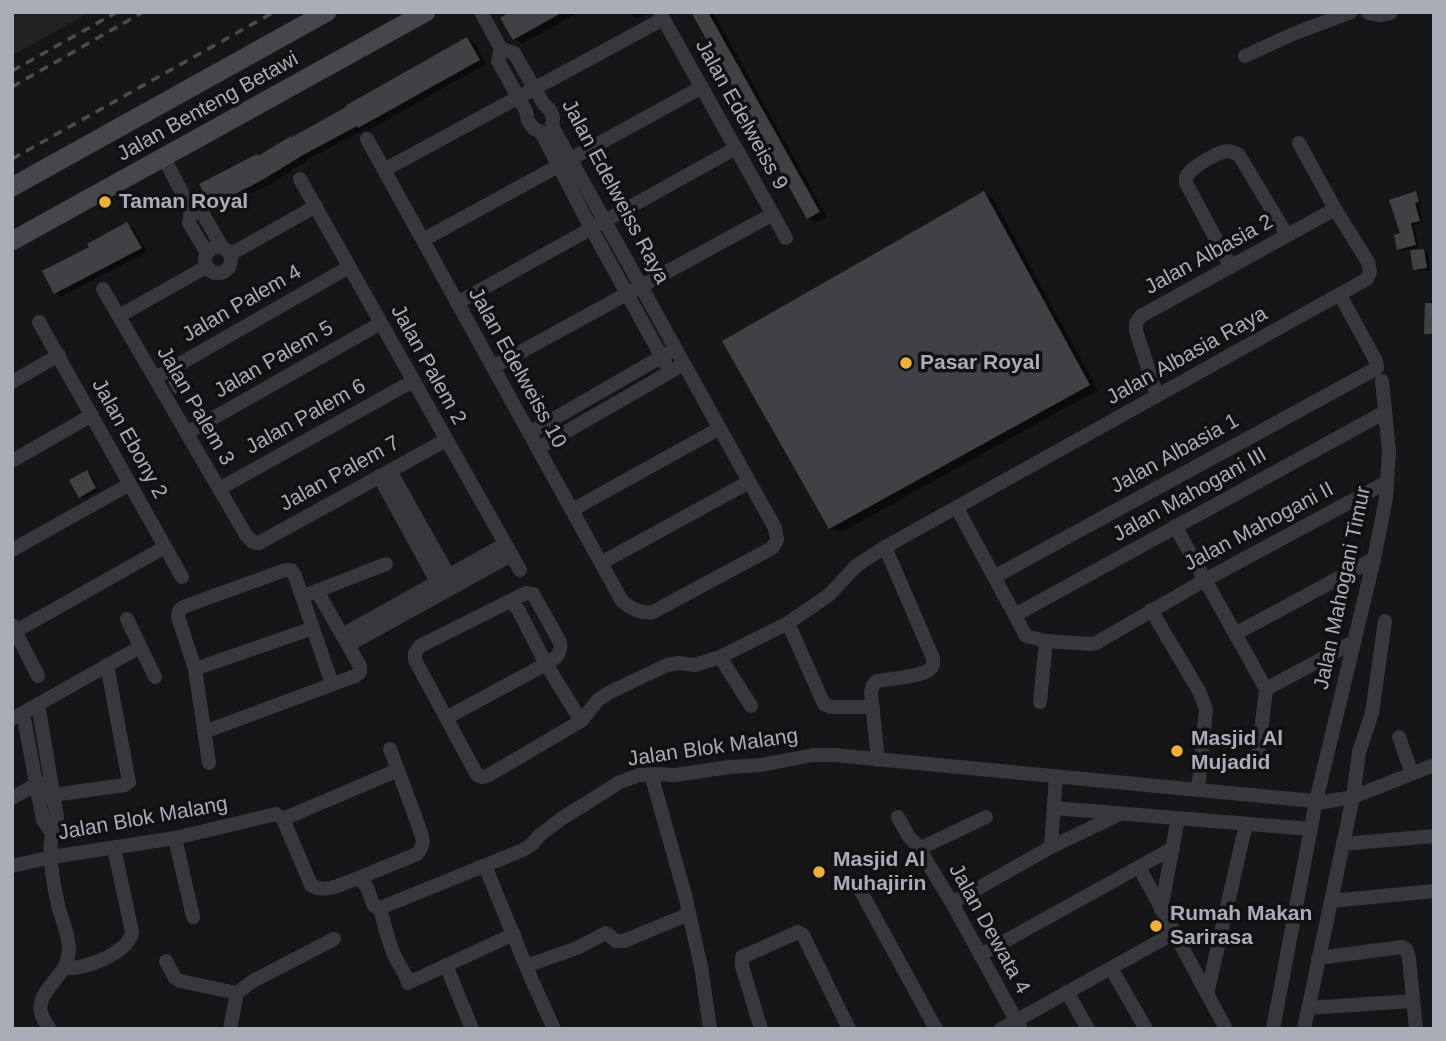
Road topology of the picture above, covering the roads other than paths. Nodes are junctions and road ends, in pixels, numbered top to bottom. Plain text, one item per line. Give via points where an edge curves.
1 (327, 12) edge
2 (426, 12) edge
3 (481, 12) edge
4 (1351, 12) edge
5 (1369, 12) edge
6 (1390, 12) edge
7 (661, 16) edge
8 (501, 49) junction
9 (1245, 56) dead end
10 (702, 87) junction
11 (535, 89) junction
12 (520, 97) junction
13 (367, 139) dead end
14 (1299, 143) dead end
15 (736, 148) junction
16 (164, 158) junction
17 (564, 162) junction
18 (384, 170) junction
19 (300, 179) dead end
20 (12, 187) edge
21 (316, 206) junction
22 (1335, 209) junction
23 (191, 210) junction
24 (773, 214) junction
25 (598, 225) junction
26 (1287, 235) junction
27 (786, 238) dead end
28 (422, 240) junction
29 (12, 241) edge
30 (226, 251) junction
31 (206, 260) junction
32 (349, 267) junction
33 (1231, 267) junction
34 (641, 286) junction
35 (103, 289) dead end
36 (627, 294) junction
37 (1339, 295) junction
38 (457, 303) junction
39 (119, 317) junction
40 (39, 322) dead end
41 (381, 323) junction
42 (676, 349) junction
43 (59, 355) junction
44 (662, 357) junction
45 (684, 363) junction
46 (493, 367) junction
47 (670, 372) junction
48 (1379, 374) junction
49 (155, 378) junction
50 (413, 381) junction
51 (12, 382) edge
52 (1157, 396) junction
53 (1385, 412) junction
54 (92, 415) junction
55 (720, 428) junction
56 (187, 433) junction
57 (529, 433) junction
58 (446, 440) junction
59 (538, 448) junction
60 (12, 461) edge
61 (385, 474) junction
62 (749, 482) junction
63 (1387, 482) junction
64 (130, 484) junction
65 (219, 489) junction
66 (957, 508) junction
67 (572, 510) junction
68 (1175, 526) junction
69 (253, 542) joint
70 (165, 547) junction
71 (885, 547) junction
72 (12, 550) edge
73 (508, 550) junction
74 (1374, 559) junction
75 (601, 563) junction
76 (386, 564) dead end
77 (520, 570) dead end
78 (182, 577) dead end
79 (994, 577) junction
80 (443, 579) junction
81 (1205, 580) junction
82 (317, 591) junction
83 (302, 597) junction
84 (511, 601) junction
85 (637, 610) joint
86 (1151, 610) junction
87 (1015, 615) junction
88 (127, 619) dead end
89 (1385, 621) dead end
90 (788, 623) junction
91 (14, 628) edge
92 (313, 628) junction
93 (1235, 634) junction
94 (345, 640) junction
95 (1041, 640) junction
96 (1355, 641) junction
97 (140, 647) junction
98 (720, 657) junction
99 (546, 664) junction
100 (107, 665) junction
101 (195, 669) junction
102 (38, 676) dead end
103 (155, 677) dead end
104 (332, 684) junction
105 (1266, 689) junction
106 (1040, 702) dead end
107 (38, 704) junction
108 (751, 706) dead end
109 (873, 707) junction
110 (17, 716) edge
111 (446, 718) junction
112 (581, 721) junction
113 (204, 732) junction
114 (1399, 737) dead end
115 (390, 749) dead end
116 (878, 760) junction
117 (209, 763) dead end
118 (1257, 765) dead end
119 (1434, 765) edge
120 (398, 770) junction
121 (651, 774) junction
122 (1412, 774) junction
123 (1056, 776) junction
124 (44, 790) junction
125 (1198, 790) junction
126 (12, 798) edge
127 (1348, 798) junction
128 (1320, 801) junction
129 (1054, 808) junction
130 (1121, 813) junction
131 (898, 817) dead end
132 (986, 817) dead end
133 (1178, 818) junction
134 (284, 819) junction
135 (1246, 824) junction
136 (1311, 829) junction
137 (1434, 836) edge
138 (175, 838) junction
139 (1343, 844) junction
140 (1051, 847) junction
141 (114, 848) junction
142 (1173, 848) junction
143 (921, 849) junction
144 (52, 857) junction
145 (12, 866) edge
146 (485, 866) junction
147 (1139, 867) junction
148 (356, 879) junction
149 (858, 886) dead end
150 (1434, 891) edge
151 (1331, 901) junction
152 (952, 903) junction
153 (380, 908) junction
154 (1161, 910) junction
155 (690, 914) junction
156 (193, 917) dead end
157 (514, 933) junction
158 (1174, 933) junction
159 (334, 939) dead end
160 (980, 955) junction
161 (1318, 958) junction
162 (166, 961) dead end
163 (446, 965) junction
164 (526, 966) junction
165 (65, 968) junction
166 (1111, 968) junction
167 (1067, 992) junction
168 (237, 993) junction
169 (1207, 994) junction
170 (1412, 1001) junction
171 (1308, 1009) junction
172 (1019, 1024) edge
173 (50, 1029) edge
174 (230, 1029) edge
175 (472, 1029) edge
176 (554, 1029) edge
177 (710, 1029) edge
178 (761, 1029) edge
179 (848, 1029) edge
180 (936, 1029) edge
181 (1001, 1029) edge
182 (1088, 1029) edge
183 (1146, 1029) edge
184 (1226, 1029) edge
185 (1273, 1029) edge
186 (1304, 1029) edge
187 (1416, 1029) edge

1 - 20 main road, Jalan Benteng Betawi
2 - 16 main road, Jalan Benteng Betawi
3 - 8 street, Jalan Edelweiss Raya
4 - 9 street
5 - 6 street
7 - 10 street, Jalan Edelweiss 9
7 - 11 street
8 - 11 street, Jalan Edelweiss Raya via 514,53
8 - 12 street, Jalan Edelweiss Raya via 498,61
10 - 15 street, Jalan Edelweiss 9
10 - 17 street
11 - 12 street
11 - 17 street, Jalan Edelweiss Raya via 550,110
12 - 17 street, Jalan Edelweiss Raya via 528,121
12 - 18 street
13 - 18 street, Jalan Edelweiss 10
14 - 22 street
15 - 24 street, Jalan Edelweiss 9
15 - 25 street
16 - 23 street
16 - 29 main road, Jalan Benteng Betawi
17 - 25 street, Jalan Edelweiss Raya
17 - 28 street
18 - 28 street, Jalan Edelweiss 10
19 - 21 street, Jalan Palem 2
21 - 30 street
21 - 32 street, Jalan Palem 2
22 - 26 street, Jalan Albasia 2
22 - 37 street, Jalan Albasia Raya via 1370,272 1367,279
23 - 30 street via 203,214
23 - 31 street via 189,223
24 - 27 street, Jalan Edelweiss 9
24 - 34 street
25 - 34 street, Jalan Edelweiss Raya
25 - 36 street, Jalan Edelweiss Raya
25 - 38 street
26 - 33 street, Jalan Albasia 2
26 - 33 street via 1239,155 1223,152 1194,168 1186,183
28 - 38 street, Jalan Edelweiss 10
30 - 31 street via 211,249
30 - 31 street via 232,261 225,272 211,272
31 - 39 street
32 - 41 street, Jalan Palem 2
32 - 49 street, Jalan Palem 4
33 - 52 street, Jalan Albasia 2 via 1136,323
34 - 36 street
34 - 42 street, Jalan Edelweiss Raya
35 - 39 street, Jalan Palem 3
36 - 44 street, Jalan Edelweiss Raya
36 - 46 street
37 - 48 street, Jalan Mahogani Timur via 1377,361
37 - 52 street, Jalan Albasia Raya
38 - 46 street, Jalan Edelweiss 10
39 - 49 street, Jalan Palem 3
40 - 43 street, Jalan Ebony 2
41 - 50 street, Jalan Palem 2
41 - 56 street, Jalan Palem 5
42 - 44 street
42 - 45 street, Jalan Edelweiss Raya
43 - 51 street
43 - 54 street, Jalan Ebony 2
44 - 47 street, Jalan Edelweiss Raya
44 - 57 street
45 - 47 street
45 - 55 street, Jalan Edelweiss Raya
46 - 57 street, Jalan Edelweiss 10
47 - 59 street
48 - 53 street, Jalan Mahogani Timur
48 - 79 street, Jalan Albasia 1
49 - 56 street, Jalan Palem 3
50 - 58 street, Jalan Palem 2
50 - 65 street, Jalan Palem 6
52 - 66 street, Jalan Albasia Raya
53 - 63 street, Jalan Mahogani Timur
53 - 68 street, Jalan Mahogani III
54 - 60 street
54 - 64 street, Jalan Ebony 2
55 - 62 street, Jalan Edelweiss Raya
55 - 67 street
56 - 65 street, Jalan Palem 3
57 - 59 street, Jalan Edelweiss 10
58 - 61 street, Jalan Palem 7
58 - 73 street, Jalan Palem 2
59 - 67 street, Jalan Edelweiss 10
61 - 69 street, Jalan Palem 7 via 259,543
61 - 80 street
62 - 75 street
62 - 85 street, Jalan Edelweiss Raya via 775,528 777,540 772,548 653,612
63 - 74 street, Jalan Mahogani Timur
63 - 81 street, Jalan Mahogani II
64 - 70 street, Jalan Ebony 2
64 - 72 street
65 - 69 street, Jalan Palem 3
66 - 71 street, Jalan Albasia Raya
66 - 79 street
67 - 75 street, Jalan Edelweiss 10
68 - 81 street
68 - 87 street, Jalan Mahogani III
70 - 78 street, Jalan Ebony 2
70 - 91 street
71 - 90 street, Jalan Albasia Raya
71 - 109 street via 933,665 929,671 877,681 871,693
73 - 77 street, Jalan Palem 2
73 - 80 street
73 - 94 street
74 - 93 street
74 - 96 street, Jalan Mahogani Timur
75 - 85 street, Jalan Edelweiss 10 via 622,601
76 - 82 street
79 - 87 street
80 - 94 street
81 - 86 street, Jalan Mahogani II
81 - 93 street
82 - 83 street
82 - 94 street
83 - 92 street
83 - 101 street via 295,576 285,570 183,607 178,617
84 - 99 street
84 - 99 street via 533,594 560,642 561,650
84 - 111 street via 417,649 415,660
86 - 95 street, Jalan Mahogani II via 1096,643
86 - 125 street via 1206,709
87 - 95 street via 1026,636
88 - 97 street
89 - 127 street via 1372,713
90 - 98 street, Jalan Albasia Raya
90 - 109 street via 826,705
91 - 102 street
92 - 101 street
92 - 104 street
93 - 105 street
94 - 104 street via 360,672
95 - 106 street
96 - 105 street
96 - 128 street, Jalan Mahogani Timur
97 - 100 street
97 - 103 street
98 - 108 street
98 - 112 street, Jalan Albasia Raya via 667,665 608,693
99 - 111 street
99 - 112 street
100 - 107 street
100 - 124 street via 129,782
101 - 113 street
104 - 113 street
105 - 118 street
107 - 110 street
107 - 124 street
109 - 116 street
110 - 124 street
111 - 112 street, Jalan Albasia Raya via 477,775 483,777
113 - 117 street
114 - 122 street
115 - 120 street
116 - 121 street, Jalan Blok Malang via 813,755 676,775
116 - 123 street, Jalan Blok Malang
119 - 122 street, Jalan Blok Malang
120 - 134 street
120 - 148 street via 422,848 417,855
121 - 146 street, Jalan Blok Malang via 620,782 548,827 523,850
121 - 155 street
122 - 127 street, Jalan Blok Malang
123 - 125 street, Jalan Blok Malang
123 - 129 street
124 - 126 street
124 - 144 street via 57,817
125 - 128 street, Jalan Blok Malang
127 - 128 street, Jalan Blok Malang
127 - 139 street
128 - 136 street, Jalan Mahogani Timur
129 - 130 street
129 - 140 street
130 - 133 street
130 - 140 street
131 - 143 street
132 - 143 street, Jalan Dewata 4
133 - 135 street
133 - 142 street
134 - 138 street, Jalan Blok Malang via 268,815
134 - 148 street via 311,885 323,889
135 - 136 street
135 - 169 street
136 - 185 street, Jalan Mahogani Timur
137 - 139 street
138 - 141 street, Jalan Blok Malang
138 - 156 street
139 - 151 street
140 - 152 street
141 - 144 street, Jalan Blok Malang
141 - 165 street via 131,939 99,960
142 - 147 street
142 - 154 street
143 - 152 street, Jalan Dewata 4
144 - 145 street, Jalan Blok Malang
144 - 165 street via 53,887 69,944
146 - 153 street, Jalan Blok Malang
146 - 157 street
147 - 154 street
147 - 160 street
148 - 153 street via 365,883 372,903
149 - 180 street
150 - 151 street
151 - 161 street
152 - 160 street, Jalan Dewata 4
153 - 163 street via 393,953 408,983
154 - 158 street
155 - 164 street via 624,941 606,933
155 - 177 street
157 - 163 street
157 - 164 street
158 - 166 street
158 - 169 street
159 - 168 street
160 - 172 street, Jalan Dewata 4
161 - 170 street via 1402,947 1409,953
161 - 171 street
162 - 168 street via 180,981
163 - 175 street
164 - 176 street
165 - 173 street via 40,1001 39,1009
166 - 167 street
166 - 183 street
167 - 172 street
167 - 182 street
168 - 174 street
169 - 184 street
170 - 171 street
170 - 187 street
171 - 186 street
172 - 181 street
178 - 179 street via 742,957 798,932

